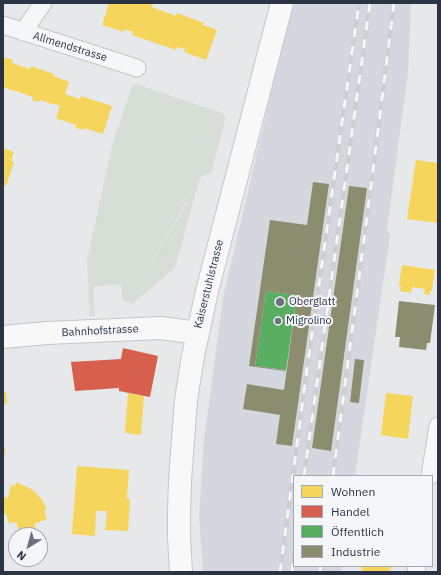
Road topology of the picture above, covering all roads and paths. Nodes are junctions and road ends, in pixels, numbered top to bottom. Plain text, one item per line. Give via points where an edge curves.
1 (43, 3) edge
2 (282, 3) edge
3 (3, 25) edge
4 (23, 32) junction
5 (137, 68) dead end
6 (197, 333) junction
7 (3, 337) edge
8 (438, 426) edge
9 (430, 475) edge
10 (181, 572) edge

1 - 4 street
2 - 6 main road, Kaiserstuhlstrasse
3 - 4 street, Allmendstrasse
4 - 5 street, Allmendstrasse
6 - 7 main road, Bahnhofstrasse via 161,328
6 - 10 main road, Kaiserstuhlstrasse via 186,400 180,480
8 - 9 street

